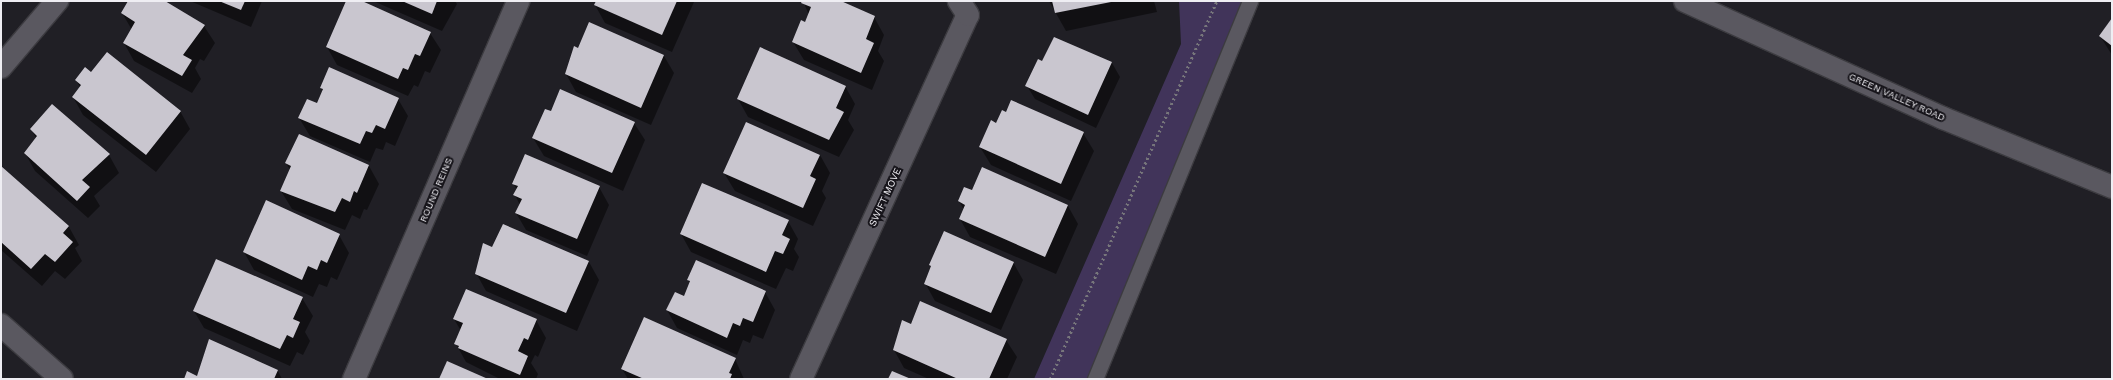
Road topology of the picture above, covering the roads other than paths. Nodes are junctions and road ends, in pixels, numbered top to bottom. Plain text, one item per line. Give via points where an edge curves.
1 (57, 1) edge
2 (518, 1) edge
3 (1250, 1) edge
4 (1685, 1) edge
5 (963, 8) edge
6 (1, 67) edge
7 (2112, 187) edge
8 (1, 325) edge
9 (62, 379) edge
10 (354, 379) edge
11 (802, 379) edge
12 (1095, 379) edge

1 - 6 street
2 - 10 street, ROUND REINS
3 - 12 lane
4 - 7 street, GREEN VALLEY ROAD via 1943,118
5 - 11 street, SWIFT MOVE
8 - 9 street

